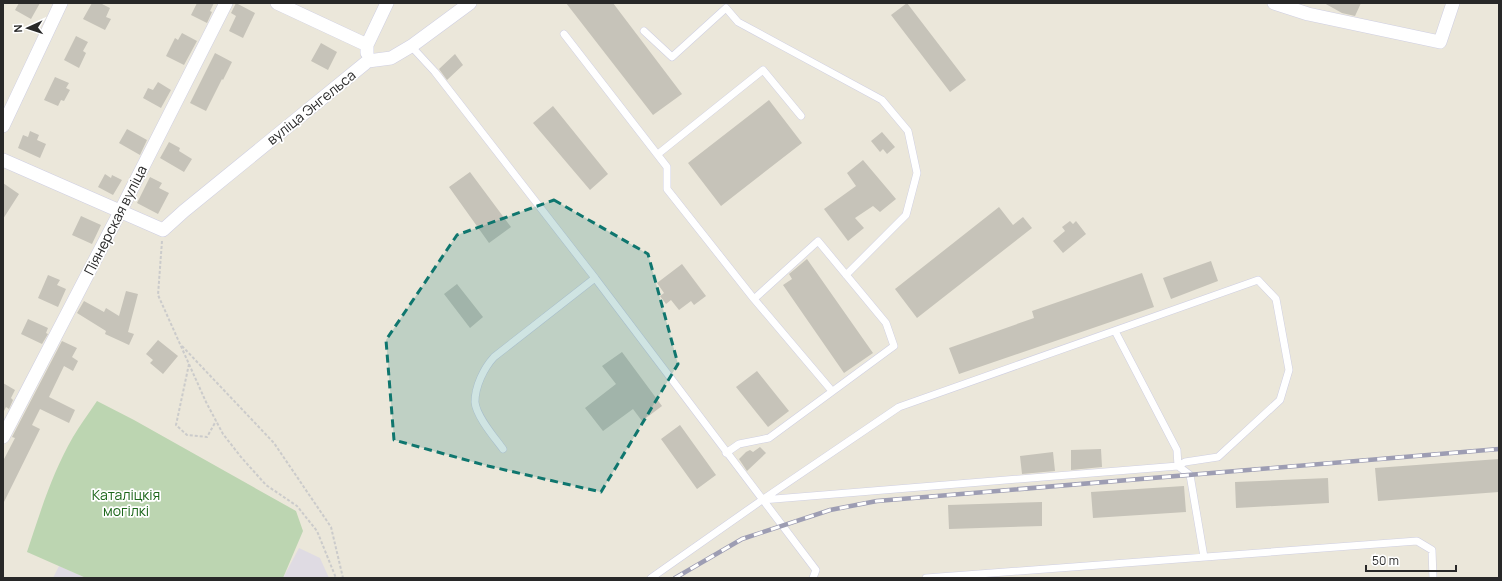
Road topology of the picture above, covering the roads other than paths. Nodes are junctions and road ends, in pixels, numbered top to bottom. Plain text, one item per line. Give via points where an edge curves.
1 (61, 3) edge
2 (226, 3) edge
3 (277, 3) edge
4 (387, 3) edge
5 (470, 3) edge
6 (1274, 3) edge
7 (1453, 3) edge
8 (1311, 8) edge
9 (644, 30) dead end
10 (564, 34) dead end
11 (367, 44) junction
12 (411, 46) junction
13 (368, 61) junction
14 (801, 116) dead end
15 (3, 126) edge
16 (658, 154) junction
17 (3, 160) edge
18 (120, 212) junction
19 (846, 275) junction
20 (595, 278) junction
21 (754, 299) junction
22 (1115, 331) junction
23 (832, 391) junction
24 (3, 436) edge
25 (503, 449) dead end
26 (726, 453) junction
27 (1178, 466) junction
28 (762, 500) junction
29 (1204, 557) junction
30 (651, 578) edge
31 (813, 578) edge
32 (926, 578) edge
33 (1433, 578) edge

1 - 15 street
2 - 18 street, Піянерская вуліца
3 - 11 street
4 - 11 street
5 - 12 street, вуліца Энгельса
6 - 8 street
7 - 8 street via 1440,42
9 - 19 lane via 672,58 726,8 738,22 882,100 908,132 917,173 906,215
10 - 16 lane
11 - 13 street
12 - 13 street, вуліца Энгельса via 391,58
12 - 20 lane via 435,72
13 - 18 street, вуліца Энгельса via 163,230
14 - 16 lane via 763,70
16 - 21 lane via 667,166 667,189
17 - 18 street
18 - 24 street, Піянерская вуліца
19 - 21 lane via 818,241
19 - 23 lane via 886,323 894,346
20 - 25 lane via 494,357 484,368 475,402 481,419
20 - 26 lane
21 - 23 lane
22 - 27 lane via 1177,450
22 - 27 lane via 1258,280 1276,299 1289,370 1280,400 1218,457 1186,462
22 - 28 lane via 899,407
23 - 26 lane via 769,438 739,444
26 - 28 lane
27 - 28 lane
27 - 29 lane via 1190,475
28 - 30 lane
28 - 31 lane via 816,570
29 - 32 lane
29 - 33 lane via 1417,541 1432,550

